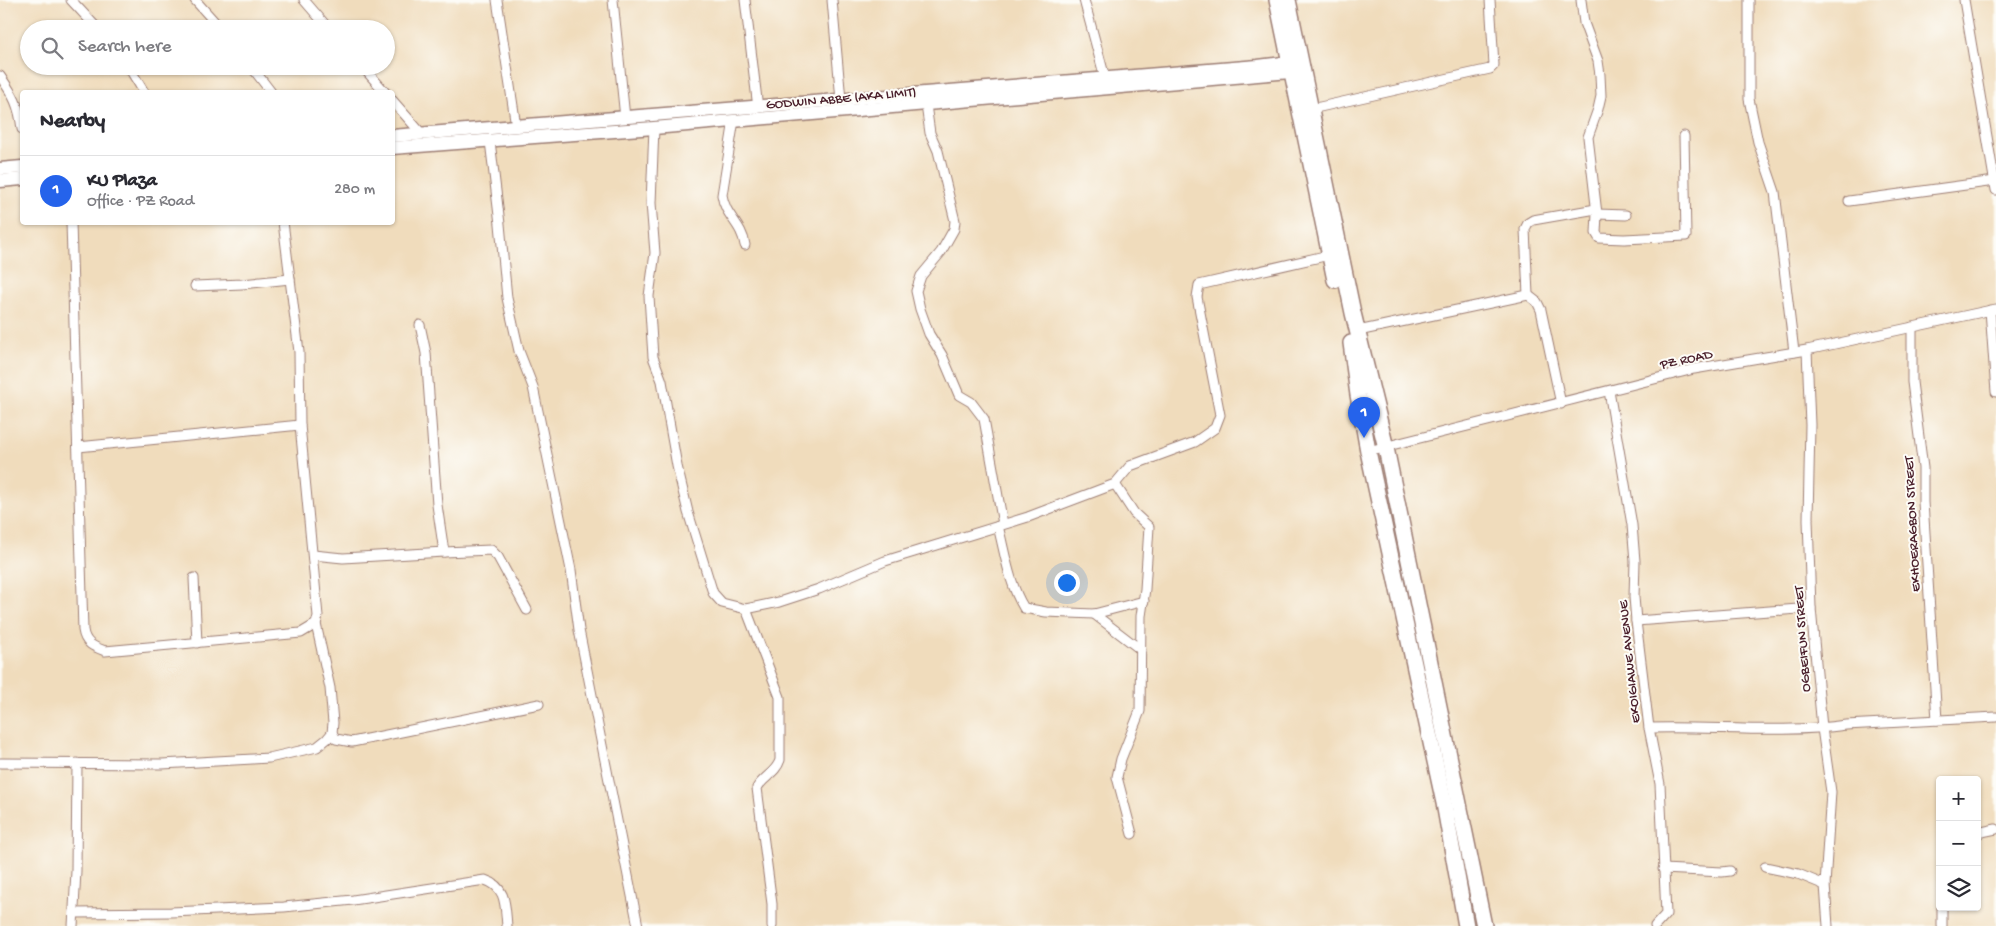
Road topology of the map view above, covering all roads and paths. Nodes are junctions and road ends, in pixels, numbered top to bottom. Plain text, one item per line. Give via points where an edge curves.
1 (71, 0) edge
2 (195, 0) edge
3 (304, 0) edge
4 (497, 0) edge
5 (614, 0) edge
6 (745, 0) edge
7 (832, 0) edge
8 (1084, 0) edge
9 (1277, 0) edge
10 (1288, 0) edge
11 (1490, 0) edge
12 (1581, 0) edge
13 (1749, 0) edge
14 (1964, 0) edge
15 (90, 20) edge
16 (212, 20) edge
17 (321, 20) edge
18 (1297, 66) junction
19 (134, 75) edge
20 (258, 75) edge
21 (370, 75) edge
22 (0, 76) edge
23 (1105, 78) junction
24 (143, 90) edge
25 (269, 90) edge
26 (384, 90) edge
27 (841, 100) junction
28 (395, 103) edge
29 (926, 105) junction
30 (758, 108) junction
31 (1311, 109) junction
32 (20, 115) edge
33 (625, 118) junction
34 (734, 120) junction
35 (516, 126) junction
36 (654, 128) junction
37 (421, 133) junction
38 (1684, 136) dead end
39 (490, 141) junction
40 (396, 142) edge
41 (20, 167) edge
42 (0, 169) edge
43 (20, 179) edge
44 (0, 181) edge
45 (1995, 186) edge
46 (1849, 201) dead end
47 (1596, 212) junction
48 (1626, 215) dead end
49 (71, 225) edge
50 (283, 225) edge
51 (745, 245) dead end
52 (1329, 255) junction
53 (290, 279) junction
54 (195, 286) dead end
55 (1528, 295) junction
56 (1993, 310) edge
57 (420, 325) dead end
58 (1912, 327) junction
59 (1358, 331) junction
60 (1807, 350) junction
61 (1794, 352) junction
62 (1609, 391) junction
63 (1996, 392) edge
64 (1561, 404) junction
65 (300, 425) junction
66 (78, 447) junction
67 (1386, 448) junction
68 (1368, 451) junction
69 (1115, 484) junction
70 (1000, 525) junction
71 (444, 552) junction
72 (313, 555) junction
73 (194, 578) dead end
74 (1144, 601) junction
75 (1811, 608) junction
76 (746, 609) junction
77 (527, 610) dead end
78 (1094, 614) junction
79 (1636, 621) junction
80 (316, 624) junction
81 (198, 643) junction
82 (1141, 650) junction
83 (540, 704) dead end
84 (1996, 717) edge
85 (1937, 720) junction
86 (1649, 728) junction
87 (1822, 728) junction
88 (332, 733) junction
89 (0, 763) edge
90 (77, 763) junction
91 (1996, 829) edge
92 (1981, 832) edge
93 (1132, 834) dead end
94 (1765, 867) dead end
95 (1663, 869) junction
96 (1730, 871) dead end
97 (1826, 885) junction
98 (1942, 911) edge
99 (74, 913) junction
100 (73, 926) edge
101 (507, 926) edge
102 (638, 926) edge
103 (772, 926) edge
104 (1466, 926) edge
105 (1484, 926) edge
106 (1654, 926) edge
107 (1828, 926) edge
108 (1942, 926) edge

1 - 15 street
2 - 16 street
3 - 17 street
4 - 35 street
5 - 33 street
6 - 30 street
7 - 27 street
8 - 23 street
9 - 18 highway
10 - 18 highway
11 - 31 street via 1494,65 1490,69
12 - 47 street via 1584,23 1600,75 1598,109 1588,137
13 - 61 street via 1749,99 1758,142 1775,192
14 - 45 street
18 - 23 street, GODWIN ABBE (AKA LIMIT)
18 - 29 street, GODWIN ABBE (AKA LIMIT) via 1258,74
18 - 31 highway
18 - 52 highway
19 - 24 street
20 - 25 street
21 - 26 street
22 - 32 street via 14,96
23 - 27 street, GODWIN ABBE (AKA LIMIT)
27 - 30 street, GODWIN ABBE (AKA LIMIT)
28 - 37 street
29 - 34 street, GODWIN ABBE (AKA LIMIT)
29 - 70 street via 930,133 955,221 954,229 941,252 921,276 916,291 929,334 942,354 959,394 971,402 984,419
30 - 33 street, GODWIN ABBE (AKA LIMIT)
31 - 59 highway
33 - 35 street, GODWIN ABBE (AKA LIMIT)
34 - 36 street, GODWIN ABBE (AKA LIMIT)
34 - 51 street via 722,195 724,207 743,234
35 - 37 street, GODWIN ABBE (AKA LIMIT)
36 - 39 street, GODWIN ABBE (AKA LIMIT)
36 - 76 street via 651,203 655,253 649,296 653,357 662,381 676,466 713,593 722,603
37 - 40 street, GODWIN ABBE (AKA LIMIT)
38 - 47 street via 1686,236 1601,239 1596,233
39 - 40 street, GODWIN ABBE (AKA LIMIT)
39 - 102 street via 507,298 519,351 533,387
41 - 42 street
43 - 44 street
45 - 46 street
47 - 48 street
47 - 55 street via 1528,223 1525,229
49 - 66 street
50 - 53 street
52 - 68 highway via 1353,351
52 - 69 street via 1199,285 1198,297 1220,415 1215,428 1195,442 1130,466
53 - 54 street
53 - 65 street via 299,352
55 - 59 street
55 - 64 street via 1541,310
56 - 58 street, PZ ROAD
56 - 63 street
57 - 71 street via 426,353 437,505
58 - 60 street, PZ ROAD
58 - 85 street, EKHOERAGBON STREET via 1912,382 1923,468
59 - 67 highway
60 - 61 street, PZ ROAD
60 - 75 street, OGBEIFUN STREET
61 - 62 street, PZ ROAD via 1694,369
62 - 64 street, PZ ROAD
62 - 79 street, EKOIGIAWE AVENUE via 1632,525
64 - 67 street, PZ ROAD
65 - 66 street
65 - 72 street
66 - 81 street via 82,616 87,643 106,651
67 - 68 street, PZ ROAD
67 - 105 highway
68 - 104 highway via 1444,803
69 - 70 street
69 - 74 street via 1134,513 1149,527
70 - 76 street via 885,561 780,602
70 - 78 street via 1013,585 1024,608
71 - 72 street via 343,558
71 - 77 street via 492,550
72 - 80 street
73 - 81 street
74 - 78 street
74 - 82 street
75 - 79 street
75 - 87 street, OGBEIFUN STREET
76 - 103 street via 780,697 780,760 777,768 757,788
78 - 82 street
79 - 86 street, EKOIGIAWE AVENUE
80 - 81 street via 301,634
80 - 88 street via 330,688
82 - 93 street via 1140,711 1121,759 1118,777
83 - 88 street via 352,742 336,739
84 - 85 street
85 - 87 street
86 - 87 street
86 - 95 street, EKOIGIAWE AVENUE via 1660,784
87 - 97 street, OGBEIFUN STREET via 1831,792
88 - 90 street via 317,747 269,758 162,764
89 - 90 street
90 - 99 street
91 - 92 street
94 - 97 street via 1798,874
95 - 96 street
95 - 106 street, EKOIGIAWE AVENUE via 1666,914
97 - 107 street, OGBEIFUN STREET
98 - 108 street
99 - 100 street
99 - 101 street via 284,907 485,880 496,883 503,894

